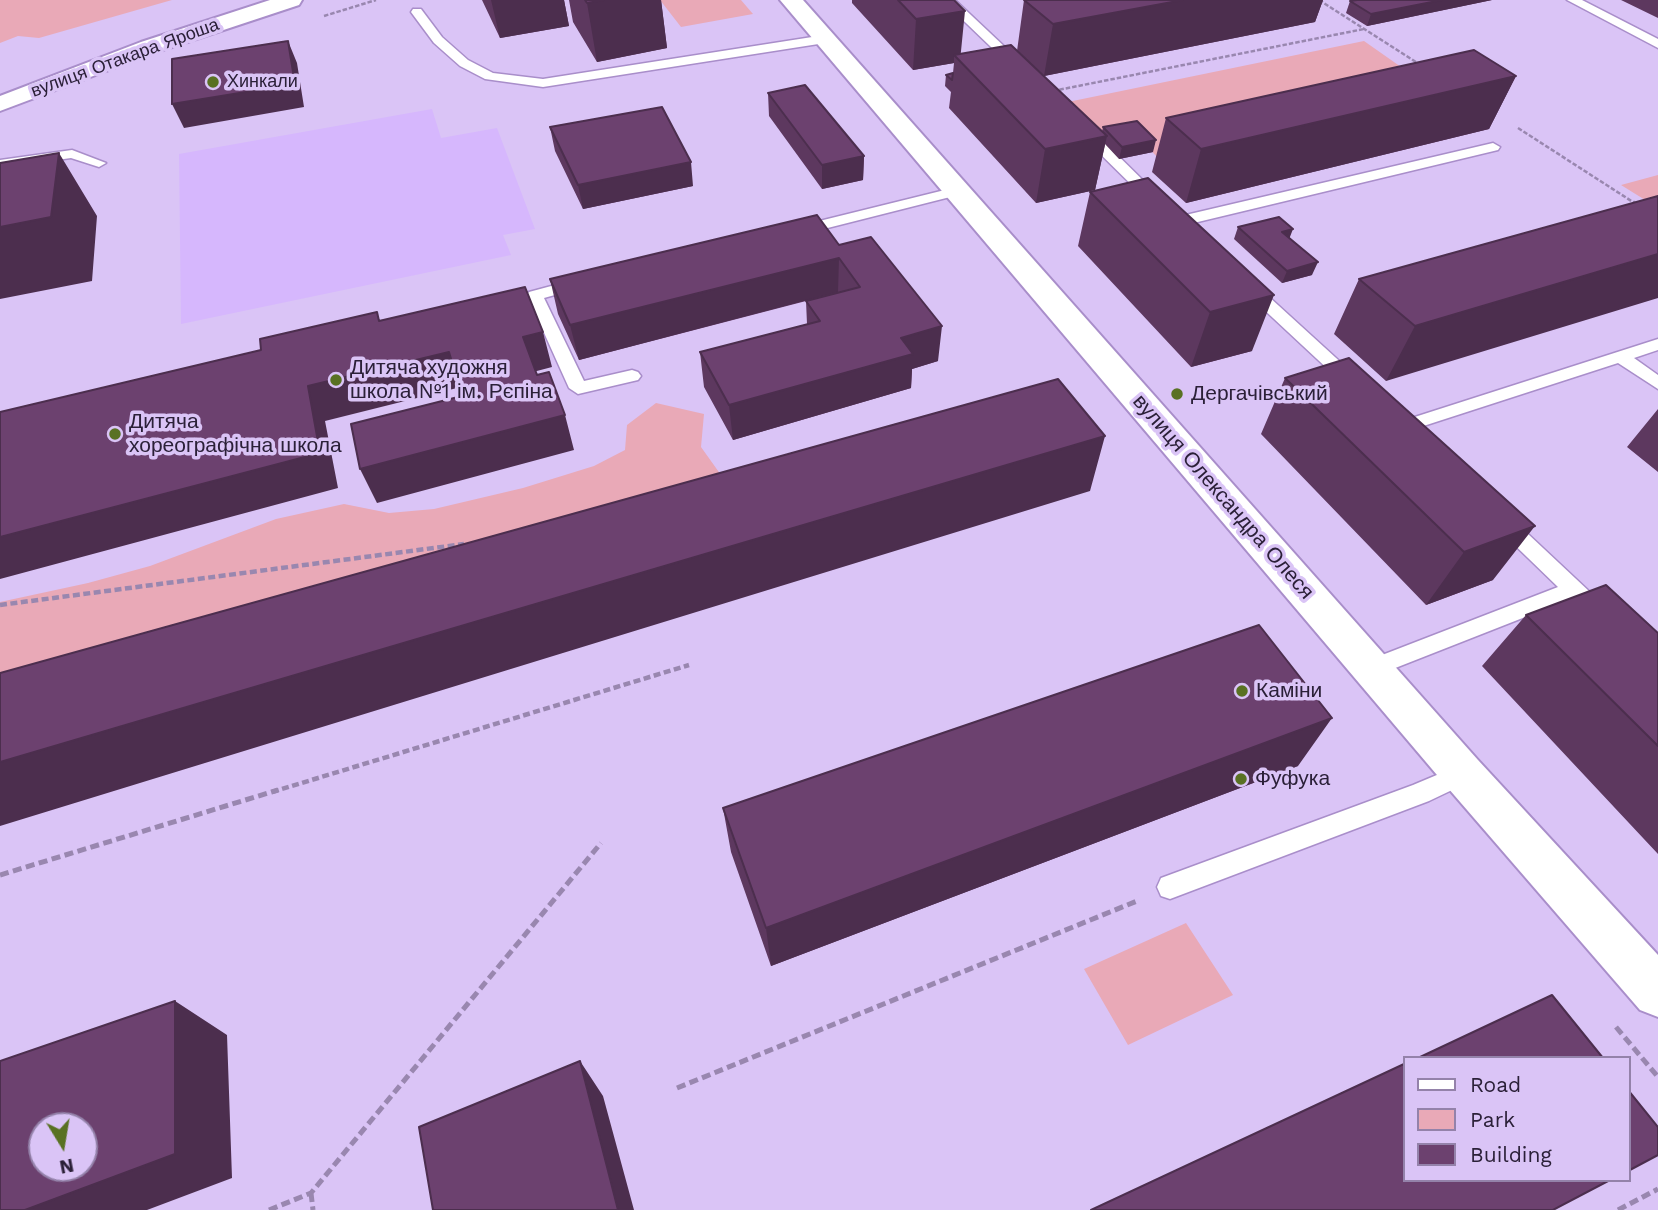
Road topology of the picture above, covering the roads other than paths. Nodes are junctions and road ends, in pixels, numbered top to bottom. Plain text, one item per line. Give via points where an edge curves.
1 (290, 0) edge
2 (792, 0) edge
3 (948, 0) edge
4 (1573, 0) edge
5 (417, 12) dead end
6 (825, 39) junction
7 (1658, 44) edge
8 (1046, 92) edge
9 (0, 104) edge
10 (1075, 121) edge
11 (1493, 146) dead end
12 (99, 163) dead end
13 (0, 164) edge
14 (957, 191) junction
15 (1177, 222) junction
16 (777, 235) edge
17 (1197, 239) edge
18 (1236, 275) edge
19 (602, 278) edge
20 (1658, 344) edge
21 (1620, 356) junction
22 (632, 376) dead end
23 (1658, 383) edge
24 (1367, 396) edge
25 (1402, 428) edge
26 (1493, 513) edge
27 (1574, 589) junction
28 (1612, 624) edge
29 (1371, 668) junction
30 (1463, 774) junction
31 (1170, 887) road end
32 (1658, 992) edge

1 - 9 street, вулиця Отакара Яроша
2 - 6 street, вулиця Олександра Олеся
3 - 8 lane
4 - 7 lane
5 - 6 lane via 438,40 464,63 490,76 543,83 676,57
6 - 14 street, вулиця Олександра Олеся
10 - 15 lane
11 - 15 lane
12 - 13 lane via 72,154
14 - 16 lane
14 - 29 street, вулиця Олександра Олеся
15 - 17 lane
18 - 24 lane
19 - 22 lane via 535,295 578,388
20 - 21 lane
21 - 23 lane
21 - 25 lane
26 - 27 lane
27 - 28 lane
27 - 29 lane
29 - 30 street, вулиця Олександра Олеся
30 - 31 lane
30 - 32 street, вулиця Олександра Олеся

